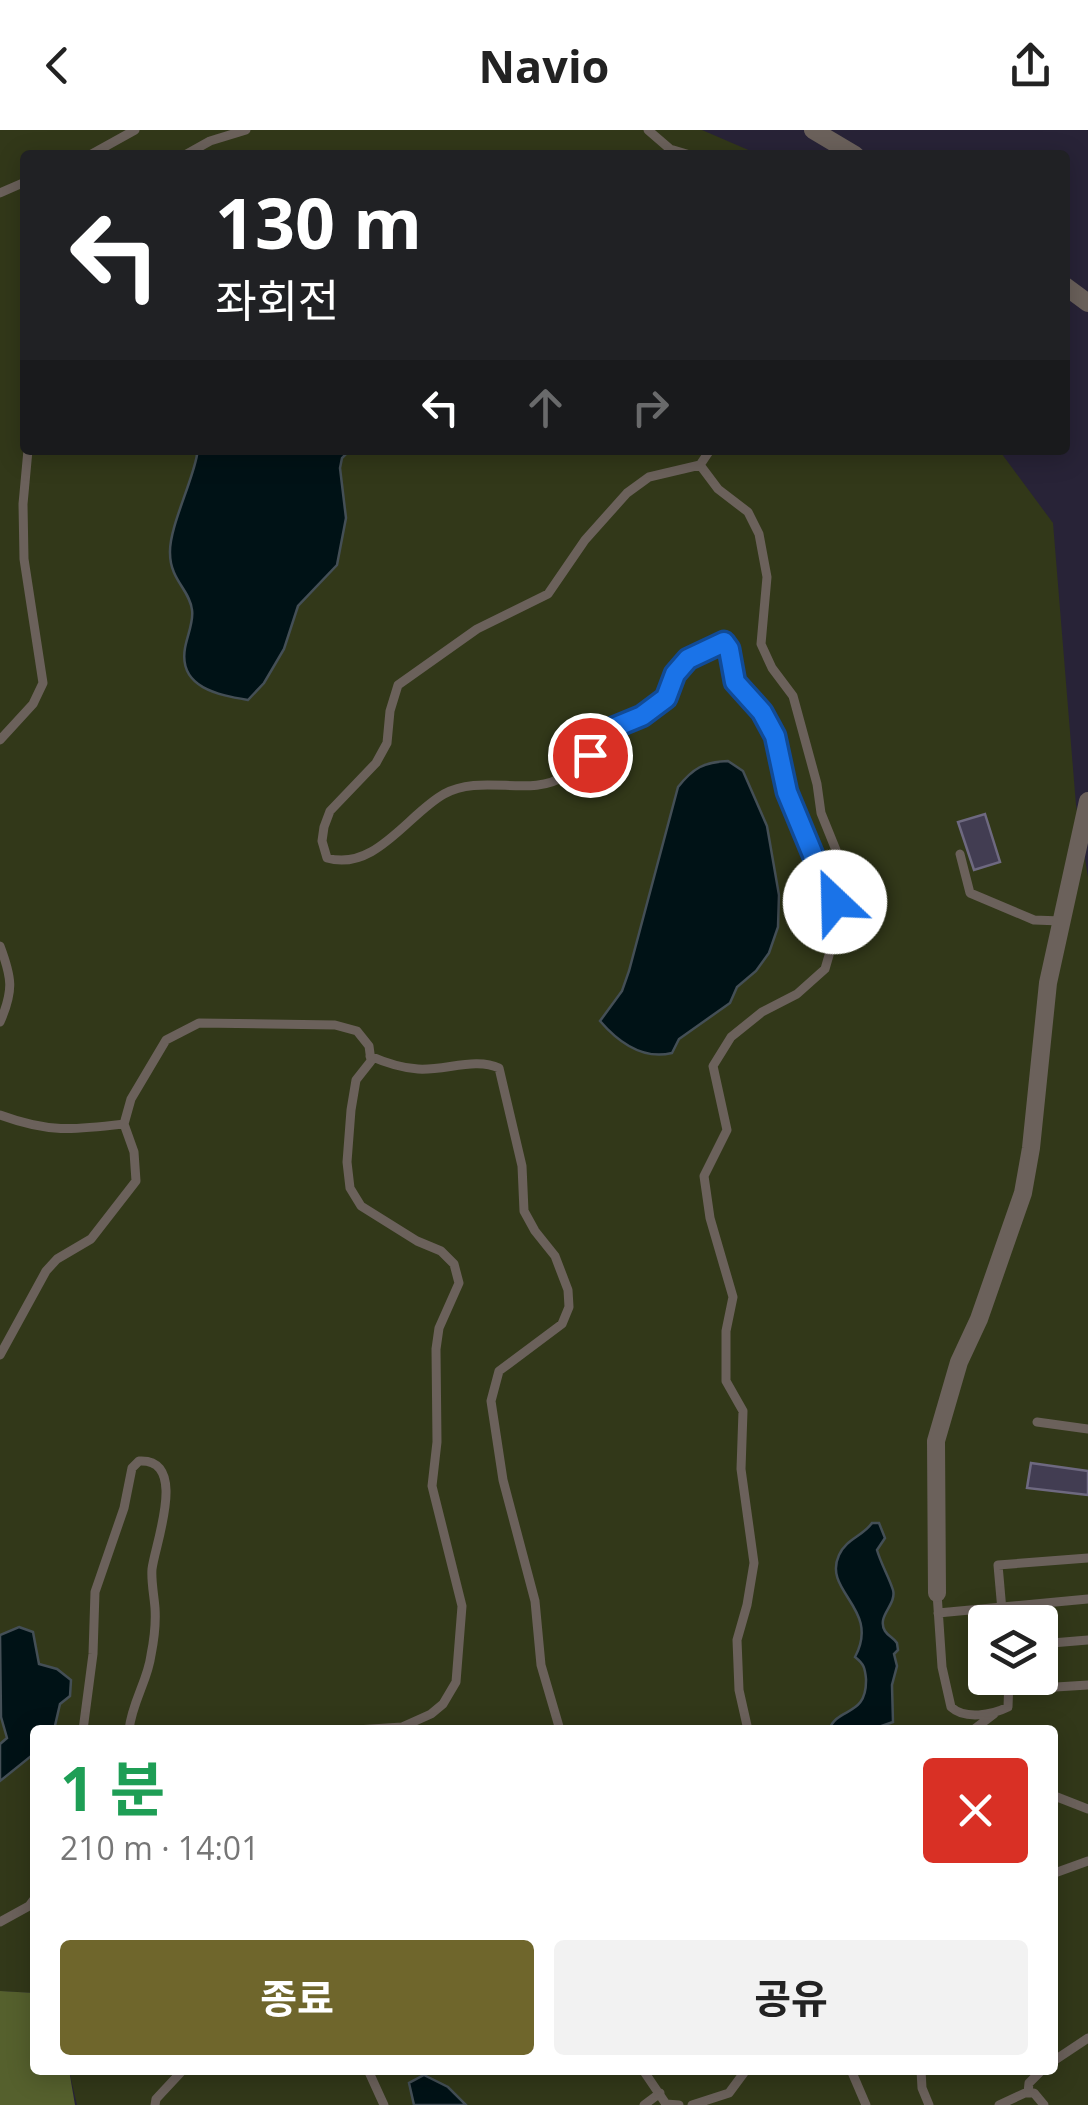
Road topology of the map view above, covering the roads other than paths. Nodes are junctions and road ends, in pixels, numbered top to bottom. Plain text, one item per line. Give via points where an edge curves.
1 (135, 130) edge
2 (246, 130) edge
3 (648, 130) edge
4 (813, 130) edge
5 (99, 150) edge
6 (193, 150) edge
7 (673, 150) edge
8 (846, 150) edge
9 (28, 455) edge
10 (707, 455) edge
11 (700, 465) junction
12 (0, 740) edge
13 (1088, 801) edge
14 (960, 854) dead end
15 (838, 890) junction
16 (1060, 921) junction
17 (0, 946) edge
18 (0, 1022) edge
19 (370, 1056) junction
20 (0, 1115) edge
21 (124, 1124) junction
22 (0, 1355) edge
23 (1036, 1422) dead end
24 (1088, 1429) edge
25 (1088, 1558) edge
26 (937, 1593) joint
27 (1088, 1599) edge
28 (1002, 1605) edge
29 (1024, 1605) edge
30 (968, 1610) edge
31 (938, 1613) junction
32 (1088, 1640) edge
33 (1058, 1642) edge
34 (1088, 1685) edge
35 (1058, 1687) edge
36 (1009, 1695) edge
37 (996, 1713) junction
38 (84, 1725) edge
39 (129, 1725) edge
40 (404, 1725) edge
41 (559, 1725) edge
42 (747, 1725) edge
43 (979, 1725) edge
44 (1058, 1798) edge
45 (1088, 1809) edge
46 (1088, 1861) edge
47 (1058, 1872) edge
48 (30, 1905) edge
49 (0, 1922) edge
50 (1088, 2038) edge
51 (1058, 2058) edge
52 (178, 2075) edge
53 (370, 2075) edge
54 (650, 2075) edge
55 (743, 2075) edge
56 (854, 2075) edge
57 (921, 2075) edge
58 (1038, 2075) edge
59 (660, 2093) junction
60 (1028, 2093) junction
61 (155, 2105) edge
62 (384, 2105) edge
63 (644, 2105) edge
64 (679, 2105) edge
65 (692, 2105) edge
66 (866, 2105) edge
67 (929, 2105) edge
68 (998, 2105) edge
69 (1044, 2105) edge

1 - 5 lane
2 - 6 lane
3 - 7 lane
4 - 8 street
9 - 12 lane via 24,560 43,682
10 - 11 lane
11 - 15 lane via 748,512 759,534 768,577 761,644 793,696 838,855
11 - 15 lane via 649,476 585,540 548,594 477,630 398,685 387,743 330,811 322,841 328,858 353,858 374,851 445,793 496,784 546,786 590,755 608,730 666,698 688,659 724,642 735,682 775,736 787,792 818,867
13 - 16 street
14 - 16 lane via 970,893 1034,920
15 - 42 lane via 825,969 731,1037 713,1066 727,1130 704,1176 733,1298 726,1381 743,1411 741,1468 754,1563 737,1640
16 - 26 street via 1023,1193 936,1442
17 - 18 lane via 11,997
19 - 21 lane via 356,1031 334,1024 199,1022 166,1040 131,1098
19 - 40 lane via 356,1080 351,1110 350,1188 361,1206 440,1251 454,1264 459,1283 436,1349 432,1486 462,1606 456,1682 443,1704
19 - 41 lane via 420,1070 499,1068 522,1166 524,1210 568,1290 562,1324 499,1371 490,1401
20 - 21 lane via 44,1129
21 - 22 lane via 136,1181 91,1239 46,1271
23 - 24 lane
25 - 28 lane via 998,1565
26 - 31 lane
27 - 29 lane
30 - 31 lane
31 - 37 lane via 952,1707 963,1714
32 - 33 lane
34 - 35 lane
36 - 37 lane via 1008,1707
37 - 43 lane
38 - 39 lane via 95,1592 132,1468 148,1460 164,1478 166,1506 152,1572 151,1660
44 - 45 lane
46 - 47 lane
48 - 49 lane
50 - 51 lane
52 - 61 lane
53 - 62 lane
54 - 59 lane
55 - 65 lane via 730,2093
56 - 66 lane
57 - 67 lane
58 - 60 lane
59 - 63 lane
59 - 64 lane via 666,2104
60 - 68 lane
60 - 69 lane

